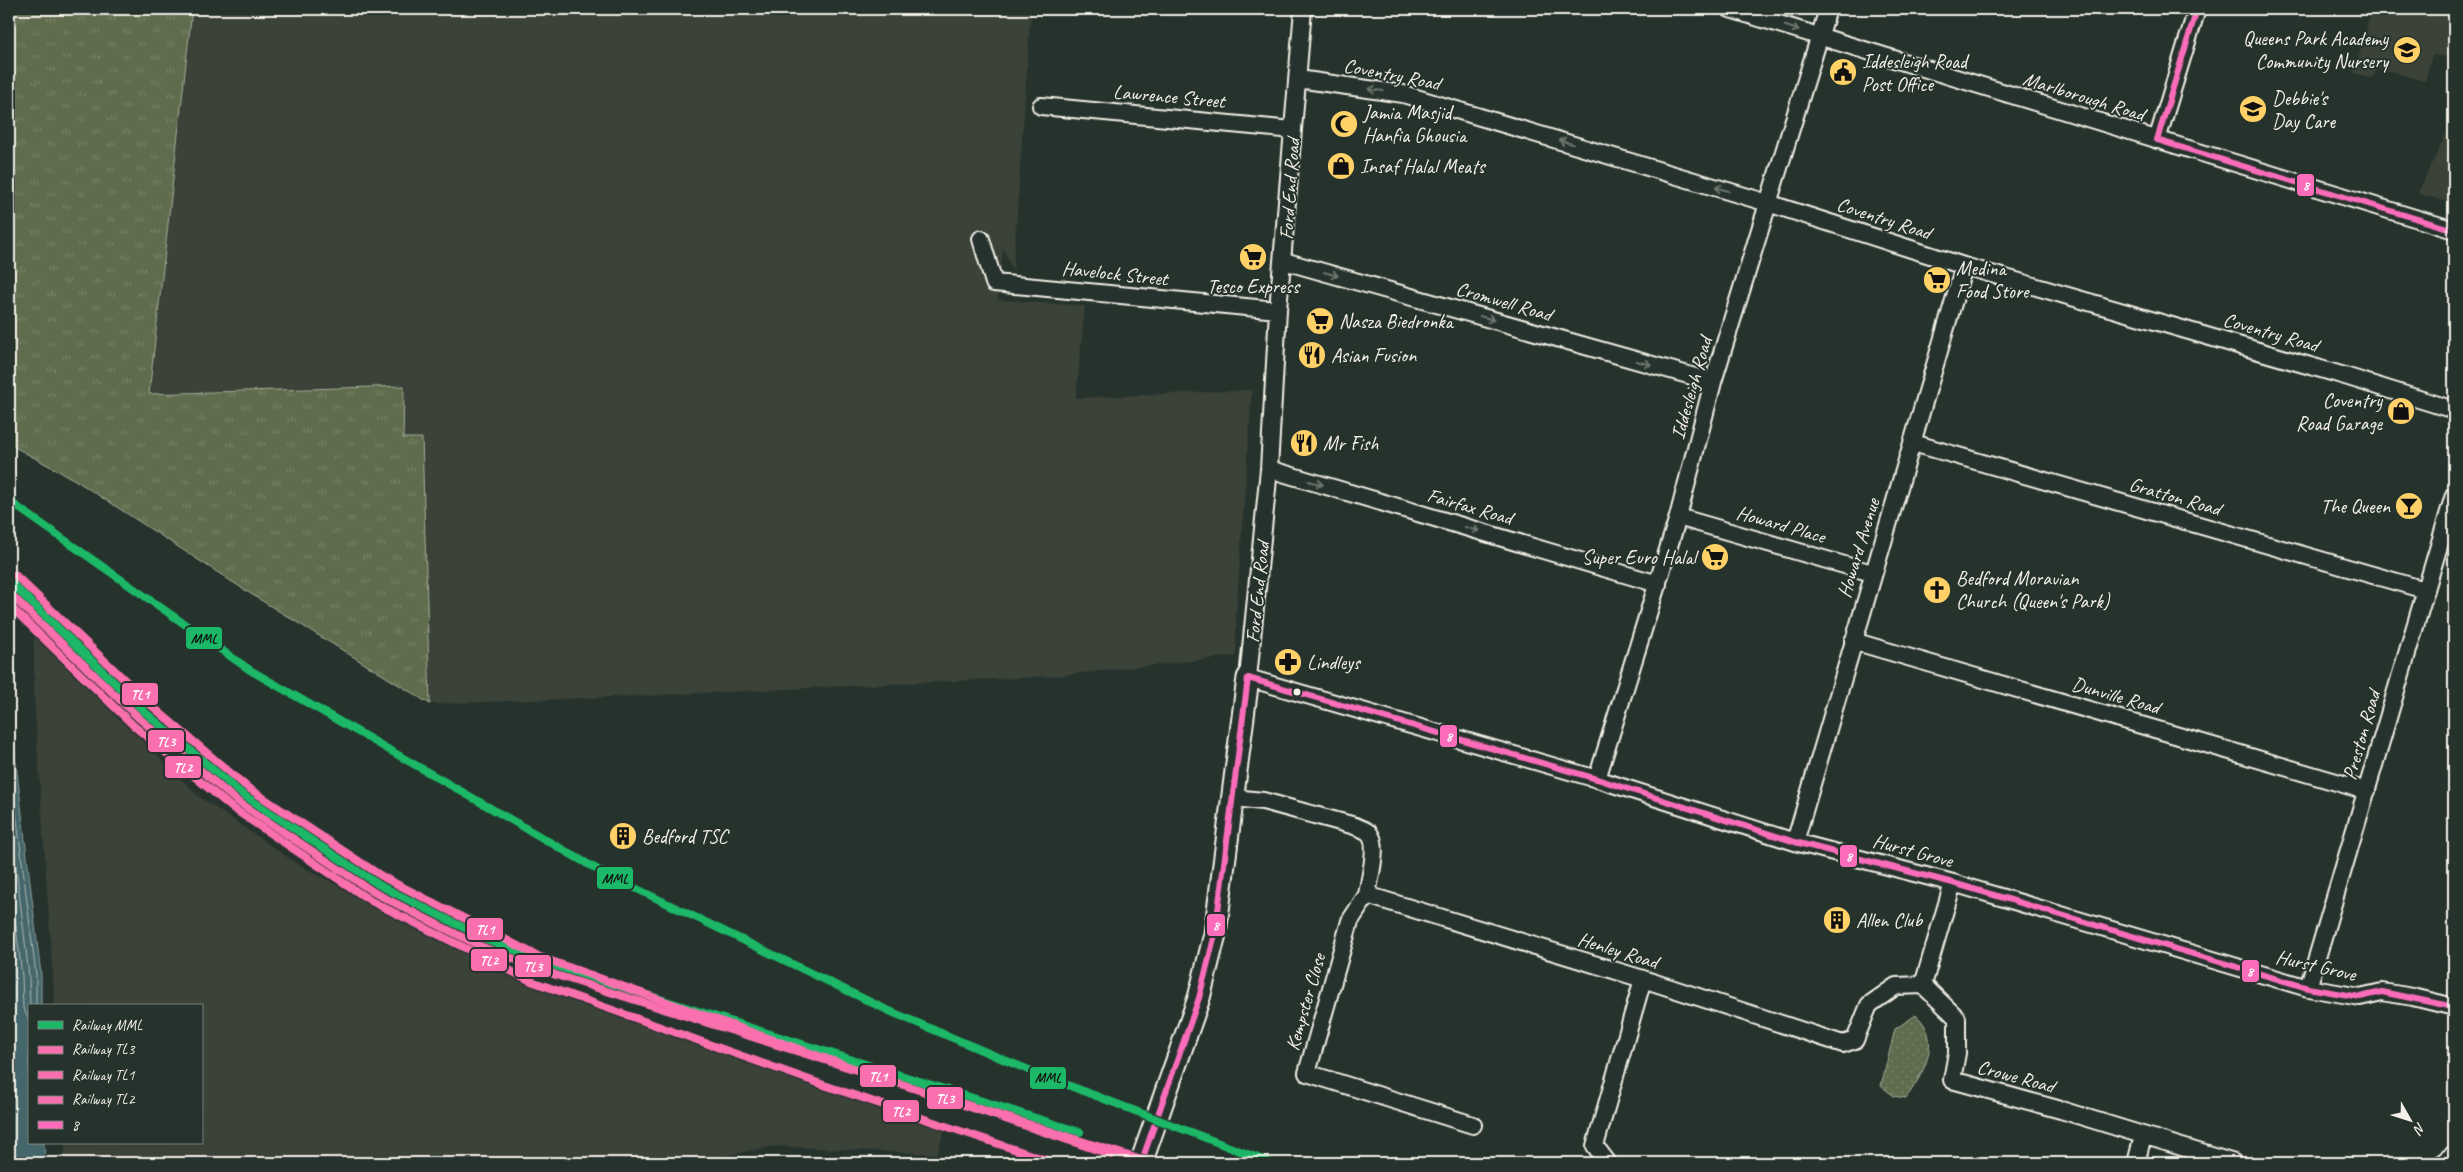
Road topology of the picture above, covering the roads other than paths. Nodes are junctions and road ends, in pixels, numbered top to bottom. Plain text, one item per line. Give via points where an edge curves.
1 (1304, 9) edge
2 (1730, 9) edge
3 (1828, 9) edge
4 (2197, 9) edge
5 (1820, 37) junction
6 (1298, 79) junction
7 (1041, 106) dead end
8 (1293, 130) junction
9 (2157, 140) junction
10 (1768, 203) junction
11 (2454, 230) edge
12 (980, 239) dead end
13 (1284, 261) junction
14 (1964, 266) junction
15 (1278, 310) junction
16 (1713, 382) junction
17 (2454, 410) edge
18 (1913, 443) junction
19 (1269, 469) junction
20 (2454, 495) edge
21 (1678, 517) junction
22 (1872, 572) junction
23 (1658, 584) junction
24 (2425, 590) junction
25 (1853, 641) junction
26 (1248, 678) junction
27 (1597, 779) junction
28 (2367, 791) junction
29 (1233, 798) junction
30 (1794, 842) junction
31 (1954, 883) junction
32 (1367, 895) junction
33 (1643, 979) junction
34 (1923, 985) junction
35 (2308, 988) junction
36 (2454, 1007) edge
37 (1473, 1125) dead end
38 (2143, 1136) junction
39 (2454, 1154) edge
40 (1141, 1163) edge
41 (1608, 1163) edge
42 (2136, 1163) edge
43 (2234, 1163) edge
44 (2442, 1163) edge

1 - 6 street, Ford End Road
2 -> 5 street, Marlborough Road
3 - 5 street, Iddesleigh Road
4 - 9 street
5 - 9 street, Marlborough Road
5 - 10 street, Iddesleigh Road
6 - 8 street, Ford End Road
10 -> 6 street, Coventry Road via 1403,94
7 - 8 street, Lawrence Street
8 - 13 street, Ford End Road
9 - 11 street, Marlborough Road
10 - 14 street, Coventry Road
10 - 16 street, Iddesleigh Road
12 - 15 street, Havelock Street via 994,283
13 - 15 street, Ford End Road
13 -> 16 street, Cromwell Road
14 - 17 street, Coventry Road
14 - 18 street, Howard Avenue
15 - 19 street, Ford End Road
16 - 21 street, Iddesleigh Road
18 - 22 street, Howard Avenue
18 - 24 street, Gratton Road
19 -> 23 street, Fairfax Road
19 - 26 street, Ford End Road
20 - 24 street, Preston Road
21 - 22 street, Howard Place
21 - 23 street, Iddesleigh Road
22 - 25 street, Howard Avenue
23 - 27 street, Iddesleigh Road
24 - 28 street, Preston Road
25 - 28 street, Dunville Road
25 - 30 street, Howard Avenue
26 - 27 street, Hurst Grove
26 - 29 street, Ford End Road
27 - 30 street, Hurst Grove
28 - 35 street, Preston Road
29 - 32 street via 1263,801 1355,826 1369,833 1376,846
29 - 40 street, Ford End Road via 1215,934 1199,998
30 - 31 street, Hurst Grove
31 - 34 street
31 - 35 street, Hurst Grove
32 - 33 street, Henley Road
32 - 37 street, Kempster Close via 1350,921 1307,1073
33 - 34 street, Henley Road via 1843,1044 1855,1040 1869,1005 1896,986
33 - 41 street via 1595,1146
34 - 38 street, Crowe Road via 1957,1018 1958,1053 1952,1080
35 - 36 street, Hurst Grove via 2360,997 2382,992 2413,996
38 - 42 street
38 - 43 street, Crowe Road
39 - 44 street

